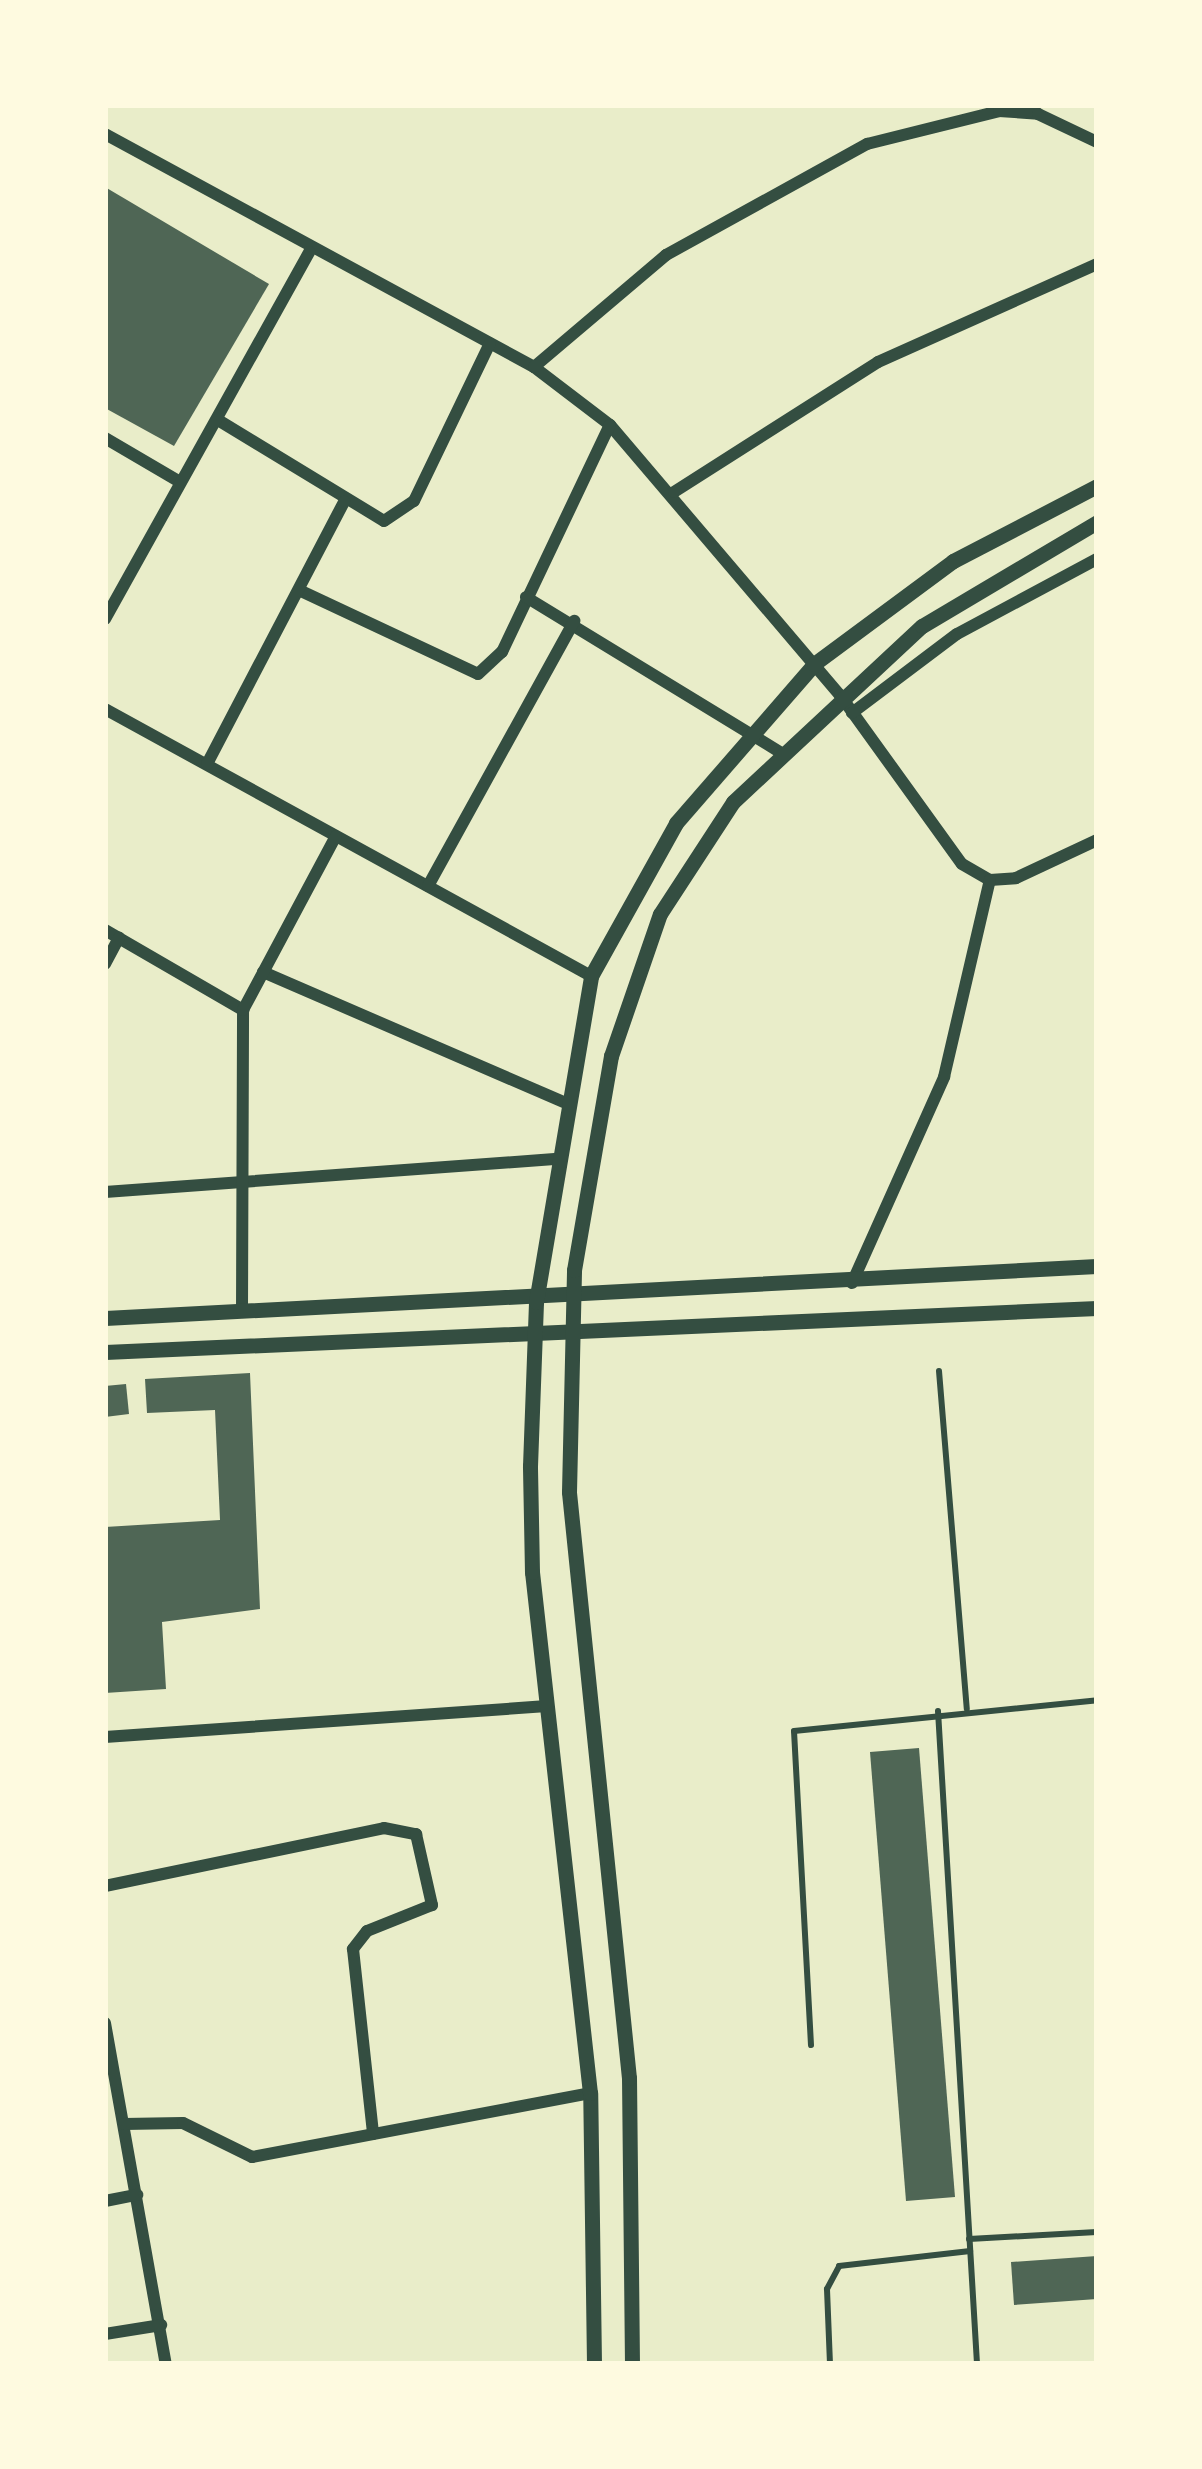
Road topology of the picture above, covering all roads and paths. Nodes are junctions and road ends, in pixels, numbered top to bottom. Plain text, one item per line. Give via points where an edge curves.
1 (105, 134) edge
2 (1097, 142) edge
3 (309, 252) junction
4 (1097, 264) edge
5 (490, 343) junction
6 (534, 367) junction
7 (218, 419) junction
8 (610, 425) junction
9 (105, 438) edge
10 (180, 482) junction
11 (1097, 486) edge
12 (674, 493) junction
13 (344, 502) junction
14 (1097, 522) edge
15 (1097, 560) edge
16 (301, 591) junction
17 (526, 597) junction
18 (105, 619) edge
19 (574, 621) junction
20 (814, 664) junction
21 (840, 694) junction
22 (105, 709) edge
23 (851, 713) junction
24 (752, 733) junction
25 (780, 752) junction
26 (207, 764) junction
27 (336, 836) junction
28 (1097, 840) edge
29 (990, 880) junction
30 (428, 886) junction
31 (105, 930) edge
32 (119, 938) junction
33 (105, 964) edge
34 (263, 972) junction
35 (591, 976) junction
36 (243, 1010) junction
37 (566, 1103) junction
38 (558, 1159) junction
39 (234, 1182) junction
40 (105, 1192) edge
41 (1097, 1266) edge
42 (852, 1283) junction
43 (572, 1300) junction
44 (536, 1302) junction
45 (1097, 1308) edge
46 (242, 1311) junction
47 (105, 1318) edge
48 (572, 1337) junction
49 (532, 1339) junction
50 (105, 1352) edge
51 (939, 1371) dead end
52 (1097, 1700) edge
53 (547, 1706) junction
54 (968, 1709) junction
55 (938, 1711) junction
56 (105, 1737) edge
57 (105, 1886) edge
58 (105, 2023) edge
59 (811, 2045) dead end
60 (590, 2093) junction
61 (124, 2125) junction
62 (373, 2134) junction
63 (137, 2195) junction
64 (105, 2201) edge
65 (1097, 2231) edge
66 (969, 2239) junction
67 (970, 2251) junction
68 (160, 2325) junction
69 (105, 2334) edge
70 (166, 2364) edge
71 (594, 2364) edge
72 (632, 2364) edge
73 (830, 2364) edge
74 (977, 2364) edge

1 - 3 street
2 - 6 street via 1038,114 1000,111 867,144 666,255
3 - 5 street
3 - 7 street
4 - 12 street via 878,362
5 - 6 street
5 - 13 street via 414,501 383,521
6 - 8 street
7 - 10 street
7 - 13 street via 336,486
8 - 12 street
8 - 17 street
9 - 10 street
10 - 18 street
11 - 20 street via 952,561
12 - 20 street
13 - 16 street
14 - 21 street via 969,592
15 - 23 street via 957,634
16 - 17 street via 478,674
16 - 26 street
17 - 19 street
19 - 24 street
19 - 30 street
20 - 21 street
20 - 24 street
21 - 23 street
21 - 25 street
22 - 26 street
23 - 29 street via 962,864
24 - 25 street
24 - 35 street via 676,823
25 - 43 street via 713,828 647,946 600,1103
26 - 27 street
27 - 30 street
27 - 34 street
28 - 29 street
29 - 42 street via 944,1077
30 - 35 street
31 - 32 street
32 - 33 street
32 - 36 street
34 - 36 street
34 - 37 street
35 - 37 street
36 - 39 street
37 - 38 street
38 - 39 street
38 - 44 street
39 - 40 street
39 - 46 street
41 - 42 street
42 - 43 street
43 - 44 street
43 - 48 street
44 - 46 street
44 - 49 street
45 - 48 street
46 - 47 street
48 - 49 street
48 - 72 street via 573,1589 629,2078
49 - 50 street
49 - 53 street via 532,1572
51 - 54 lane
52 - 54 lane
53 - 56 street
53 - 60 street
54 - 55 lane
55 - 59 lane via 811,1722 789,1741
55 - 66 lane
57 - 62 street via 384,1828 416,1834 432,1905 367,1931 353,1949
58 - 61 street
60 - 62 street
60 - 71 street
61 - 62 street via 182,2122 237,2158
61 - 63 street
63 - 64 street
63 - 68 street
65 - 66 lane
66 - 67 lane
67 - 73 lane via 839,2266 827,2289
67 - 74 lane
68 - 69 street
68 - 70 street

